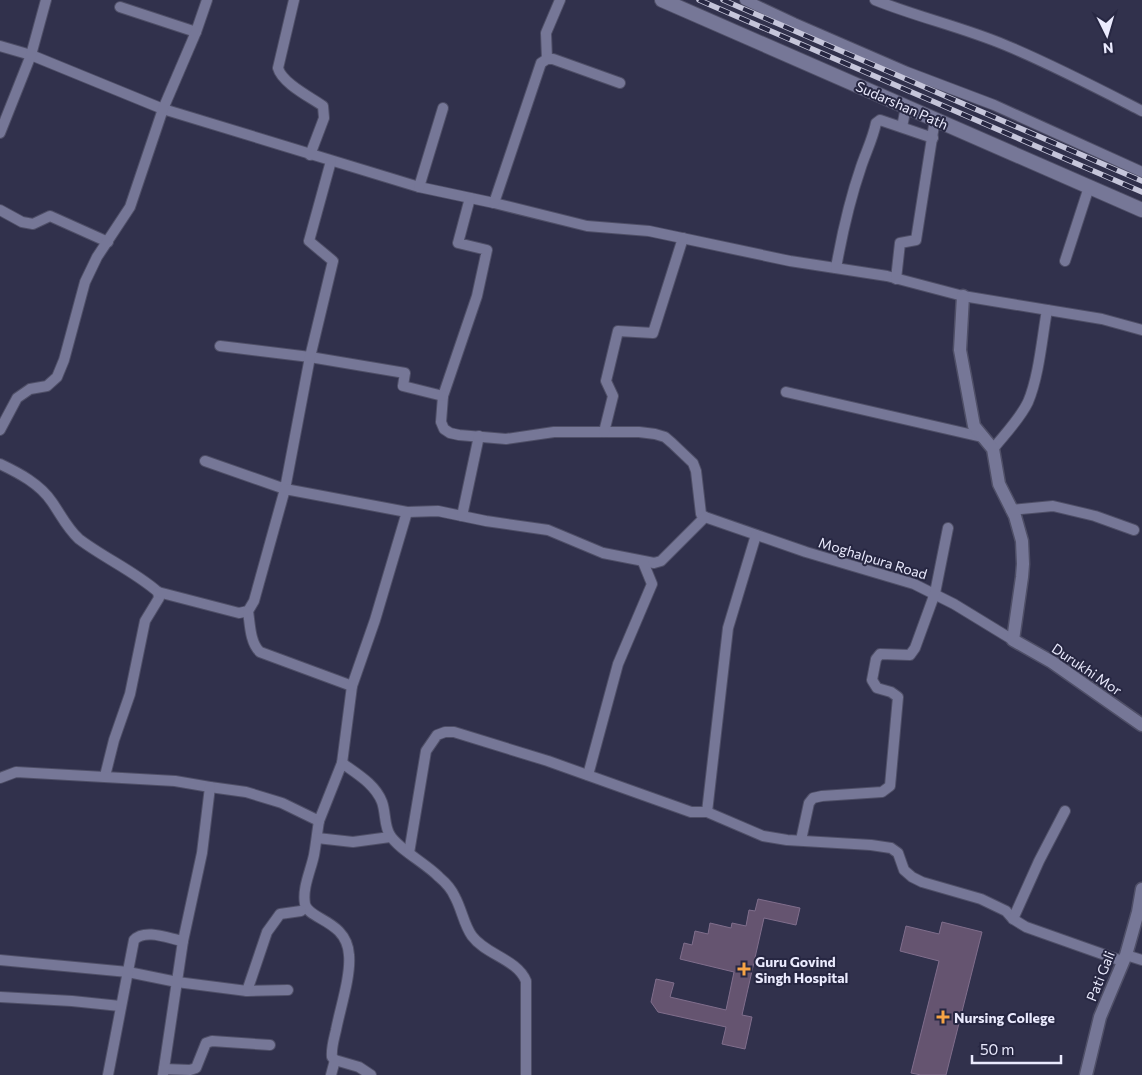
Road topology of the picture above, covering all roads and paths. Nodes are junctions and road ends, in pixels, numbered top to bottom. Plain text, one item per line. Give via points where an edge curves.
1 (46, 0) edge
2 (207, 0) edge
3 (294, 0) edge
4 (560, 0) edge
5 (662, 0) edge
6 (745, 0) edge
7 (875, 0) edge
8 (120, 7) dead end
9 (196, 32) junction
10 (0, 46) edge
11 (31, 55) junction
12 (546, 59) junction
13 (620, 83) dead end
14 (906, 107) junction
15 (443, 108) dead end
16 (163, 109) junction
17 (1142, 111) edge
18 (935, 119) junction
19 (902, 128) junction
20 (0, 133) edge
21 (932, 138) junction
22 (310, 155) junction
23 (331, 161) junction
24 (1142, 172) edge
25 (1089, 186) junction
26 (419, 187) junction
27 (470, 198) junction
28 (494, 203) junction
29 (0, 210) edge
30 (1142, 210) edge
31 (683, 238) junction
32 (108, 242) junction
33 (1065, 261) dead end
34 (836, 268) junction
35 (896, 279) junction
36 (962, 296) junction
37 (1047, 310) junction
38 (1142, 330) edge
39 (220, 346) dead end
40 (310, 357) junction
41 (786, 392) dead end
42 (443, 396) junction
43 (0, 430) edge
44 (604, 432) junction
45 (479, 436) junction
46 (982, 437) junction
47 (993, 449) junction
48 (205, 461) dead end
49 (0, 464) edge
50 (285, 490) junction
51 (1011, 510) junction
52 (407, 512) junction
53 (462, 516) junction
54 (705, 517) junction
55 (948, 528) dead end
56 (1134, 530) dead end
57 (756, 535) junction
58 (643, 562) junction
59 (158, 592) junction
60 (935, 593) junction
61 (248, 611) junction
62 (1013, 640) junction
63 (352, 686) junction
64 (1142, 725) edge
65 (342, 763) junction
66 (588, 775) junction
67 (105, 776) junction
68 (0, 778) edge
69 (210, 787) junction
70 (707, 812) junction
71 (1065, 812) dead end
72 (319, 821) junction
73 (390, 837) junction
74 (317, 838) junction
75 (801, 840) junction
76 (409, 852) junction
77 (1142, 889) edge
78 (301, 911) dead end
79 (1013, 919) junction
80 (183, 941) junction
81 (1124, 958) junction
82 (0, 960) edge
83 (1142, 960) edge
84 (128, 972) junction
85 (177, 982) junction
86 (288, 990) dead end
87 (247, 991) junction
88 (0, 997) edge
89 (120, 1006) junction
90 (270, 1044) dead end
91 (335, 1060) junction
92 (163, 1072) edge
93 (108, 1075) edge
94 (331, 1075) edge
95 (371, 1075) edge
96 (526, 1075) edge
97 (1086, 1075) edge

1 - 11 street
2 - 9 street
3 - 22 street via 278,68 293,86 322,106 324,118
4 - 12 street via 546,33
5 - 14 main road, Sudarshan Path
6 - 24 street via 907,72 994,105
7 - 17 street via 1006,46
8 - 9 street
9 - 16 street
10 - 11 street
11 - 16 street
11 - 20 street
12 - 13 street
12 - 28 street via 535,77
14 - 18 main road, Sudarshan Path
14 - 19 street
15 - 26 street
16 - 22 street
16 - 32 street via 130,207
18 - 21 street
18 - 25 main road, Sudarshan Path
19 - 21 street
19 - 34 street via 880,120 876,123 842,233
21 - 35 street via 916,240 900,243
22 - 23 street
23 - 26 street
23 - 40 street via 309,241 333,261
25 - 30 main road, Sudarshan Path
25 - 33 street
26 - 27 street
27 - 28 street
27 - 42 street via 458,243 487,250 477,296
28 - 31 street via 587,226 649,231
29 - 32 street via 33,224 50,216
31 - 34 street
31 - 44 street via 653,334 618,331 606,381 613,396
32 - 43 street via 85,282 57,377 48,386 23,392
34 - 35 street
35 - 36 street
36 - 37 street
36 - 46 street via 960,350 974,426
37 - 38 street via 1102,319
37 - 47 street via 1028,401
39 - 40 street
40 - 42 street via 405,373 402,386
40 - 50 street
41 - 46 street
42 - 45 street via 441,422 444,429 459,435
44 - 45 street via 554,432 506,439
44 - 54 street via 639,432 665,437 693,463
45 - 53 street
46 - 47 street
47 - 51 street via 999,484
48 - 50 street
49 - 59 street via 34,483 52,501 66,526 78,538
50 - 52 street
50 - 61 street via 254,601
51 - 56 street via 1053,506
51 - 62 street via 1022,541 1023,564
52 - 53 street via 438,511
52 - 63 street
53 - 58 street via 548,530 603,553
54 - 57 street, Moghalpura Road
54 - 58 street via 661,561
55 - 60 street
57 - 60 street, Moghalpura Road
57 - 70 street via 728,628
58 - 66 street via 652,584 618,664
59 - 61 street via 239,613
59 - 67 street via 159,598 145,622 130,694
60 - 62 street, Moghalpura Road
60 - 75 street via 910,655 880,654 876,659 872,680 877,688 898,697 890,786 882,792 813,798
61 - 63 street via 253,640 260,652
62 - 64 street, Durukhi Mor via 1052,662
63 - 65 street
65 - 72 street
65 - 73 street via 374,789 382,802
66 - 70 street via 691,812
66 - 76 street via 454,732 437,735 426,752
67 - 68 street via 16,772
67 - 69 street via 175,780
69 - 72 street via 262,796
69 - 80 street via 202,853
70 - 75 street via 756,834
71 - 79 street
72 - 74 street
73 - 74 street via 353,842
73 - 76 street
74 - 91 street via 304,895 305,905 307,910 344,935 349,947 350,962 332,1052
75 - 79 street via 891,848 898,853 904,870 912,877 980,899 1006,911
76 - 96 street via 439,876 455,896 474,938 524,974
77 - 81 street, Pati Gali
78 - 87 street via 280,914 267,932
79 - 81 street via 1026,927
80 - 84 street via 145,934 138,936 134,940
80 - 85 street
81 - 83 street
81 - 97 street, Pati Gali via 1100,1017
82 - 84 street
84 - 85 street
84 - 89 street
85 - 87 street
85 - 92 street
86 - 87 street
88 - 89 street
89 - 93 street
90 - 92 street via 212,1041 206,1043 196,1068
91 - 94 street
91 - 95 street via 359,1067

